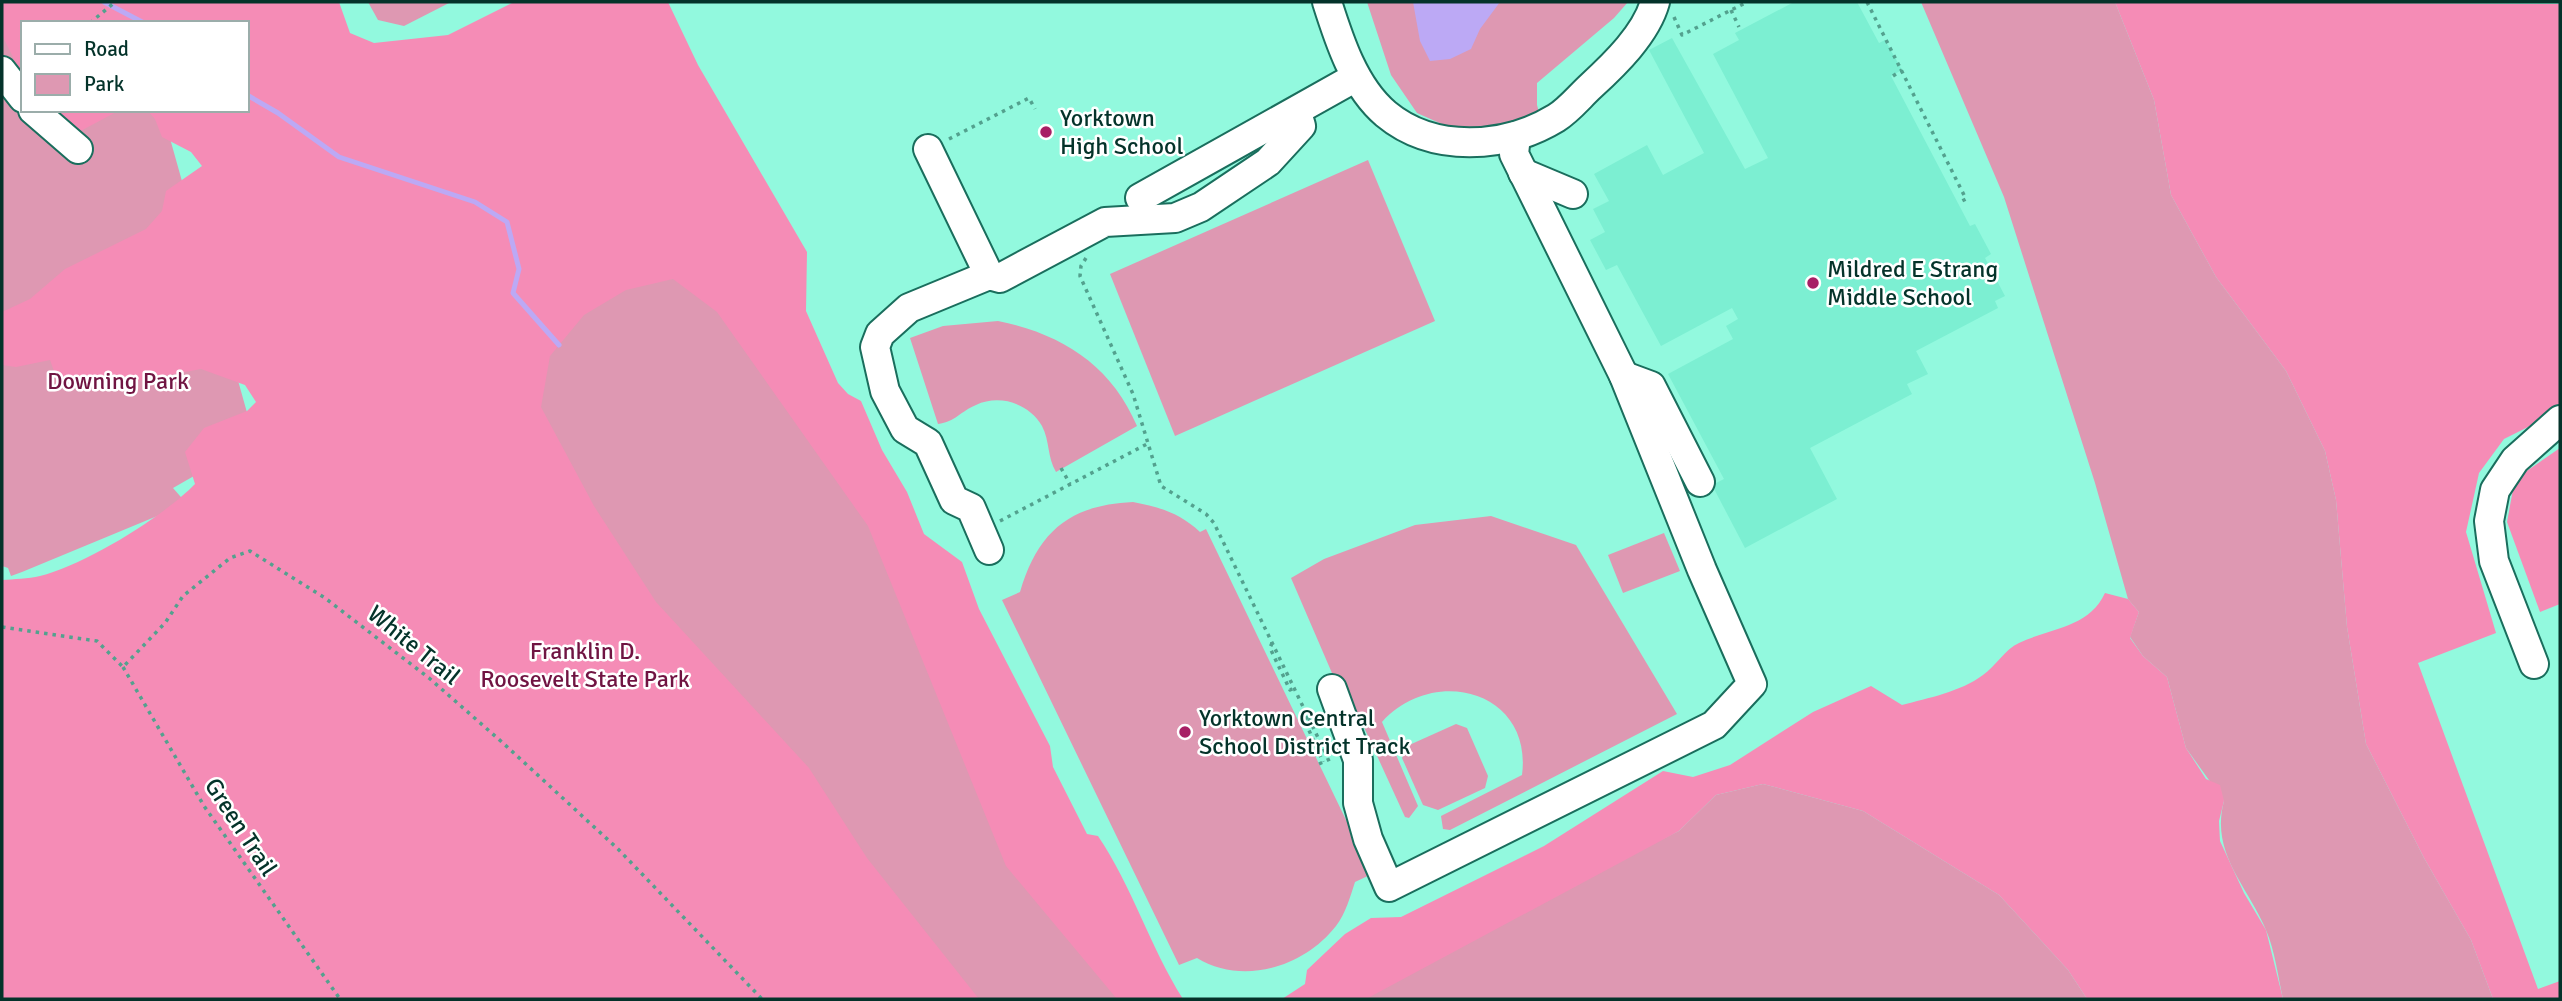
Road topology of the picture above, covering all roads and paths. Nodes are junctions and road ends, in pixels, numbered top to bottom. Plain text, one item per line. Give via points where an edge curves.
1 (115, 2) edge
2 (1327, 2) edge
3 (1747, 2) edge
4 (1867, 2) edge
5 (1664, 8) edge
6 (1731, 10) junction
7 (92, 21) edge
8 (1739, 27) dead end
9 (1902, 70) junction
10 (2, 71) edge
11 (1893, 76) dead end
12 (1356, 77) junction
13 (21, 95) edge
14 (1035, 109) dead end
15 (35, 112) edge
16 (1297, 112) junction
17 (1516, 136) junction
18 (78, 149) dead end
19 (928, 149) joint
20 (1523, 173) junction
21 (1573, 194) dead end
22 (1140, 198) dead end
23 (1958, 203) dead end
24 (1088, 256) dead end
25 (989, 275) junction
26 (1624, 376) junction
27 (2560, 421) edge
28 (1147, 444) junction
29 (1061, 468) dead end
30 (1700, 482) dead end
31 (1070, 484) junction
32 (985, 541) joint
33 (2, 627) edge
34 (1272, 643) junction
35 (1270, 648) junction
36 (1265, 651) dead end
37 (2534, 664) dead end
38 (123, 667) junction
39 (1294, 688) junction
40 (1332, 689) dead end
41 (1308, 717) junction
42 (1326, 754) dead end
43 (1319, 764) dead end
44 (340, 999) edge
45 (762, 999) edge

1 - 7 path
2 - 12 lane
3 - 6 path
4 - 9 path
5 - 6 path via 1682,35
5 - 17 lane via 1557,118
6 - 8 path
9 - 11 path
9 - 23 path via 1966,199
10 - 13 lane
12 - 16 lane
12 - 17 lane via 1385,113 1417,134 1466,144
14 - 19 path via 1029,98
15 - 18 lane
16 - 22 lane
16 - 25 lane via 1301,126 1268,162 1201,207 1175,218 1105,222 1000,278
17 - 20 lane via 1514,154
19 - 25 lane
20 - 21 lane
20 - 26 lane
24 - 28 path via 1080,276 1133,394
25 - 32 lane via 909,309 880,334 875,347 885,391 905,429 928,443 954,500 971,508
26 - 30 lane via 1650,386
26 - 40 lane via 1752,684 1729,709 1714,725 1389,887 1368,839 1358,803 1358,760
27 - 37 lane via 2515,460 2495,490 2489,521 2494,561
28 - 31 path
28 - 34 path via 1161,486 1214,523
29 - 31 path
31 - 32 path
33 - 38 path via 97,641
34 - 35 path
34 - 39 path
35 - 36 path
35 - 39 path via 1290,690
38 - 44 path, Green Trail via 204,807
38 - 45 path, White Trail via 183,596 230,558 250,551 346,614 533,768
39 - 41 path
41 - 42 path
41 - 43 path via 1304,719 1323,762

